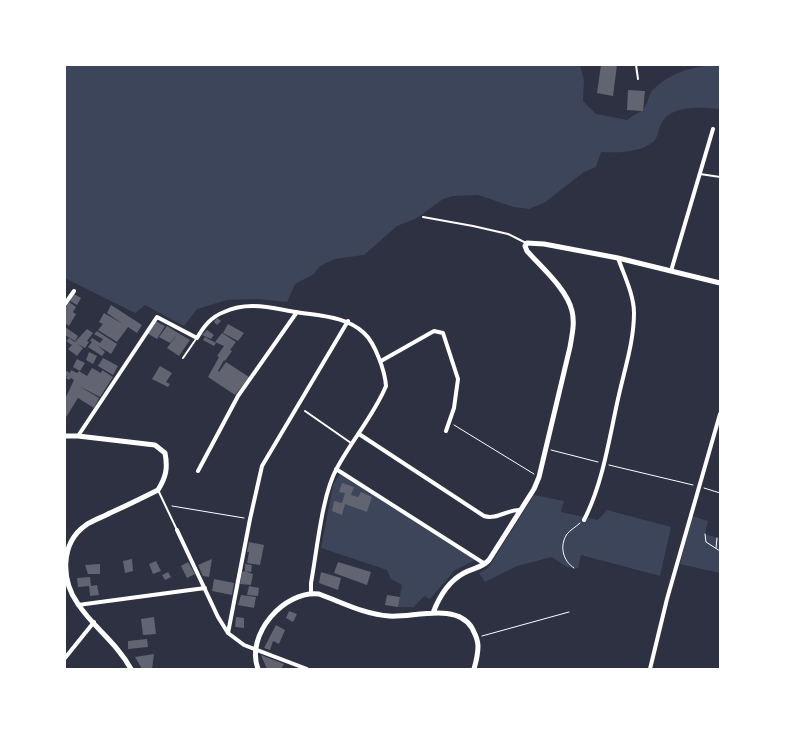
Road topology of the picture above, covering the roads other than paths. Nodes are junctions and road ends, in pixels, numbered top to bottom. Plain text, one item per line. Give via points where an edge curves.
1 (636, 65) edge
2 (638, 79) dead end
3 (714, 129) dead end
4 (700, 174) junction
5 (720, 177) edge
6 (423, 217) dead end
7 (527, 244) junction
8 (618, 258) junction
9 (671, 271) junction
10 (720, 283) edge
11 (74, 291) dead end
12 (65, 304) edge
13 (297, 312) junction
14 (348, 321) junction
15 (196, 338) junction
16 (183, 358) dead end
17 (381, 361) junction
18 (305, 411) dead end
19 (720, 414) edge
20 (446, 431) dead end
21 (359, 434) junction
22 (78, 436) junction
23 (66, 437) edge
24 (352, 444) junction
25 (336, 468) junction
26 (198, 471) dead end
27 (158, 490) junction
28 (519, 510) junction
29 (584, 520) road end
30 (177, 530) joint
31 (486, 564) junction
32 (205, 588) junction
33 (311, 593) junction
34 (78, 605) junction
35 (433, 613) junction
36 (94, 622) junction
37 (228, 633) junction
38 (255, 649) junction
39 (65, 658) edge
40 (131, 669) edge
41 (258, 669) edge
42 (307, 669) edge
43 (474, 669) edge
44 (650, 669) edge

1 - 2 lane
3 - 4 street
4 - 5 lane
4 - 9 street
6 - 7 lane via 508,234
7 - 8 street via 544,244
7 - 28 street via 527,251 567,299 573,324 538,477
8 - 9 street
8 - 29 street via 634,312 630,345 604,463
9 - 10 street
11 - 12 street
13 - 14 street
13 - 15 street via 244,306 208,321
13 - 26 street via 238,396
14 - 17 street via 366,334
14 - 37 street via 264,462
15 - 16 lane
15 - 22 street via 159,317 155,318
17 - 20 street via 434,331 443,333 457,375 457,391
17 - 21 street via 386,388
18 - 24 lane
19 - 44 street
21 - 24 street
21 - 28 street via 484,516 492,518
22 - 23 street
22 - 27 street via 155,445 165,453 167,465 165,478
24 - 25 street
25 - 31 street
25 - 33 street via 325,505
27 - 30 lane
27 - 34 street via 86,525 75,536 67,550 65,566 68,586
28 - 31 street
30 - 32 street
31 - 35 street via 464,573 450,584
32 - 34 street
32 - 37 street
33 - 35 street via 389,616
33 - 38 street via 301,595 273,615 263,627
34 - 36 street
35 - 43 street via 454,615 470,624 478,647
36 - 39 street
36 - 40 street via 125,657
37 - 38 street
38 - 41 street
38 - 42 street

